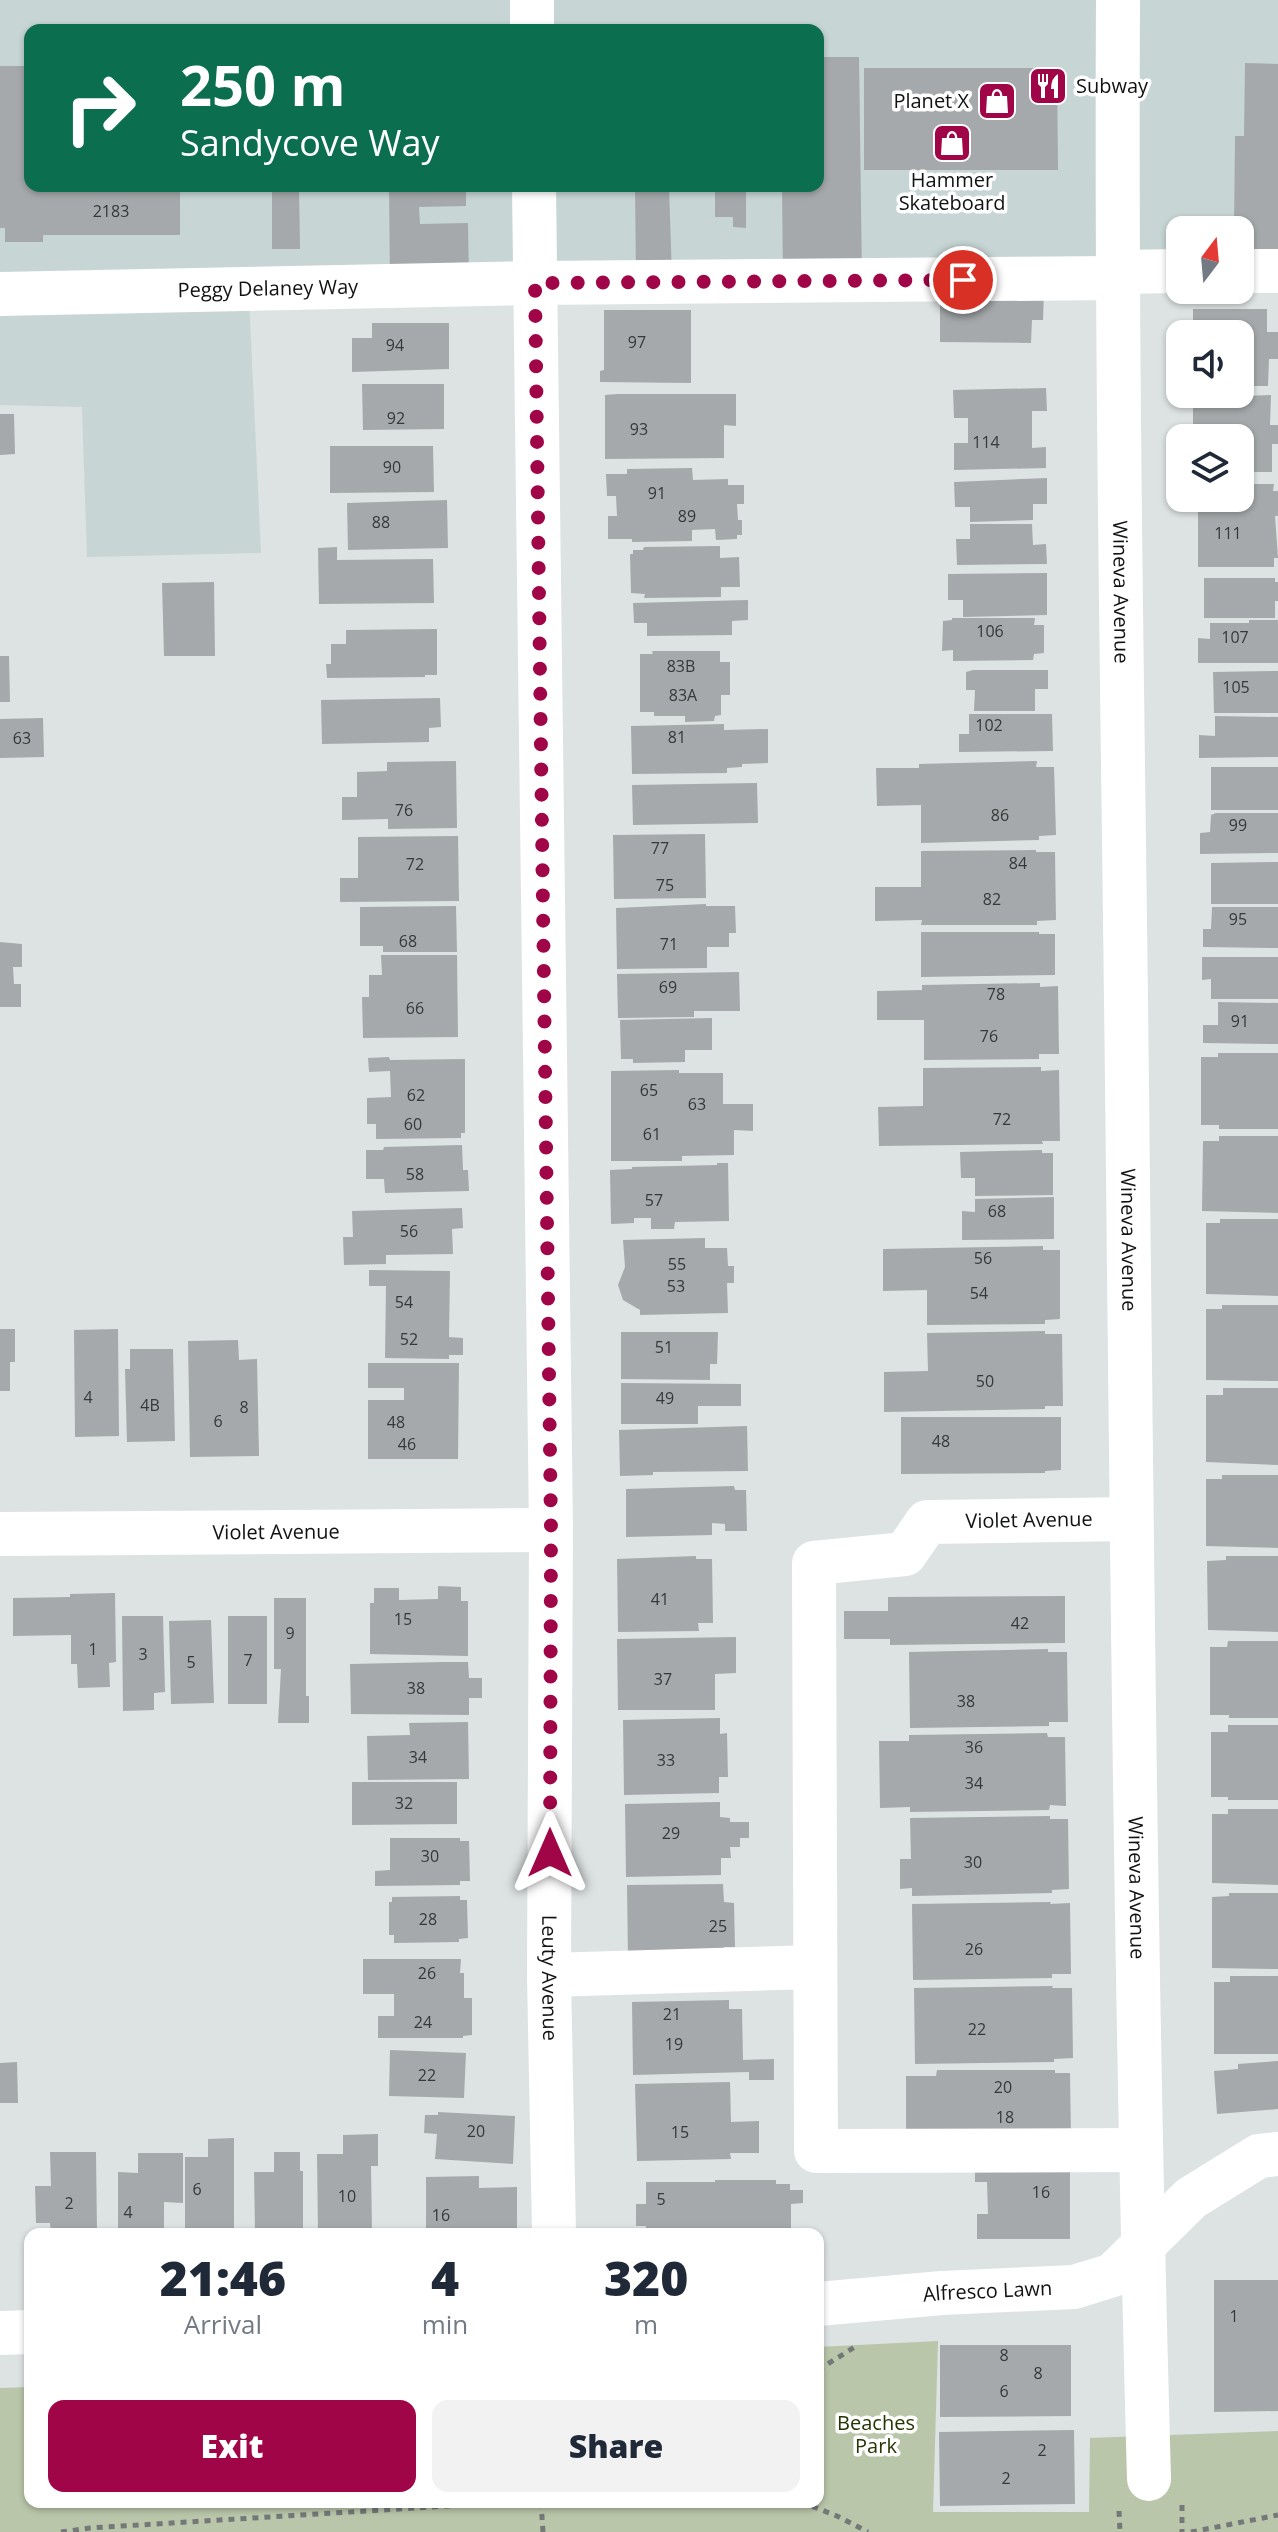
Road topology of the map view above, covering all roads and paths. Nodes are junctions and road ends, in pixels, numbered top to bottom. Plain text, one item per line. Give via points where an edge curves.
1 (532, 0) edge
2 (1118, 0) edge
3 (532, 24) edge
4 (534, 192) edge
5 (1254, 271) edge
6 (1278, 271) edge
7 (1166, 272) edge
8 (1119, 275) junction
9 (535, 283) junction
10 (0, 294) edge
11 (1131, 1519) junction
12 (551, 1530) junction
13 (0, 1534) edge
14 (815, 1967) junction
15 (549, 1975) junction
16 (1141, 2150) junction
17 (1278, 2154) edge
18 (554, 2228) edge
19 (1142, 2245) junction
20 (824, 2303) edge
21 (24, 2332) edge
22 (0, 2333) edge
23 (1149, 2479) dead end
24 (415, 2508) edge
25 (541, 2508) edge
26 (814, 2508) edge
27 (1278, 2515) edge
28 (61, 2532) edge
29 (543, 2532) edge
30 (868, 2532) edge
31 (1191, 2532) edge

1 - 3 street
2 - 8 street, Wineva Avenue
4 - 9 street, Leuty Avenue
5 - 6 street
7 - 8 street, Peggy Delaney Way
8 - 9 street, Peggy Delaney Way
8 - 11 street, Wineva Avenue
9 - 10 street, Peggy Delaney Way
9 - 12 street, Leuty Avenue
11 - 14 street, Violet Avenue via 927,1522 905,1554 814,1563
11 - 16 street, Wineva Avenue
12 - 13 street, Violet Avenue
12 - 15 street, Leuty Avenue
14 - 15 street
14 - 16 street via 816,2151
15 - 18 street, Leuty Avenue
16 - 19 street, Wineva Avenue
17 - 19 street, Alfresco Lawn via 1259,2156 1191,2198
19 - 20 street, Alfresco Lawn via 1113,2275 1074,2287
19 - 23 street, Wineva Avenue
21 - 22 street
24 - 28 path
25 - 29 path
26 - 30 path
27 - 31 path

